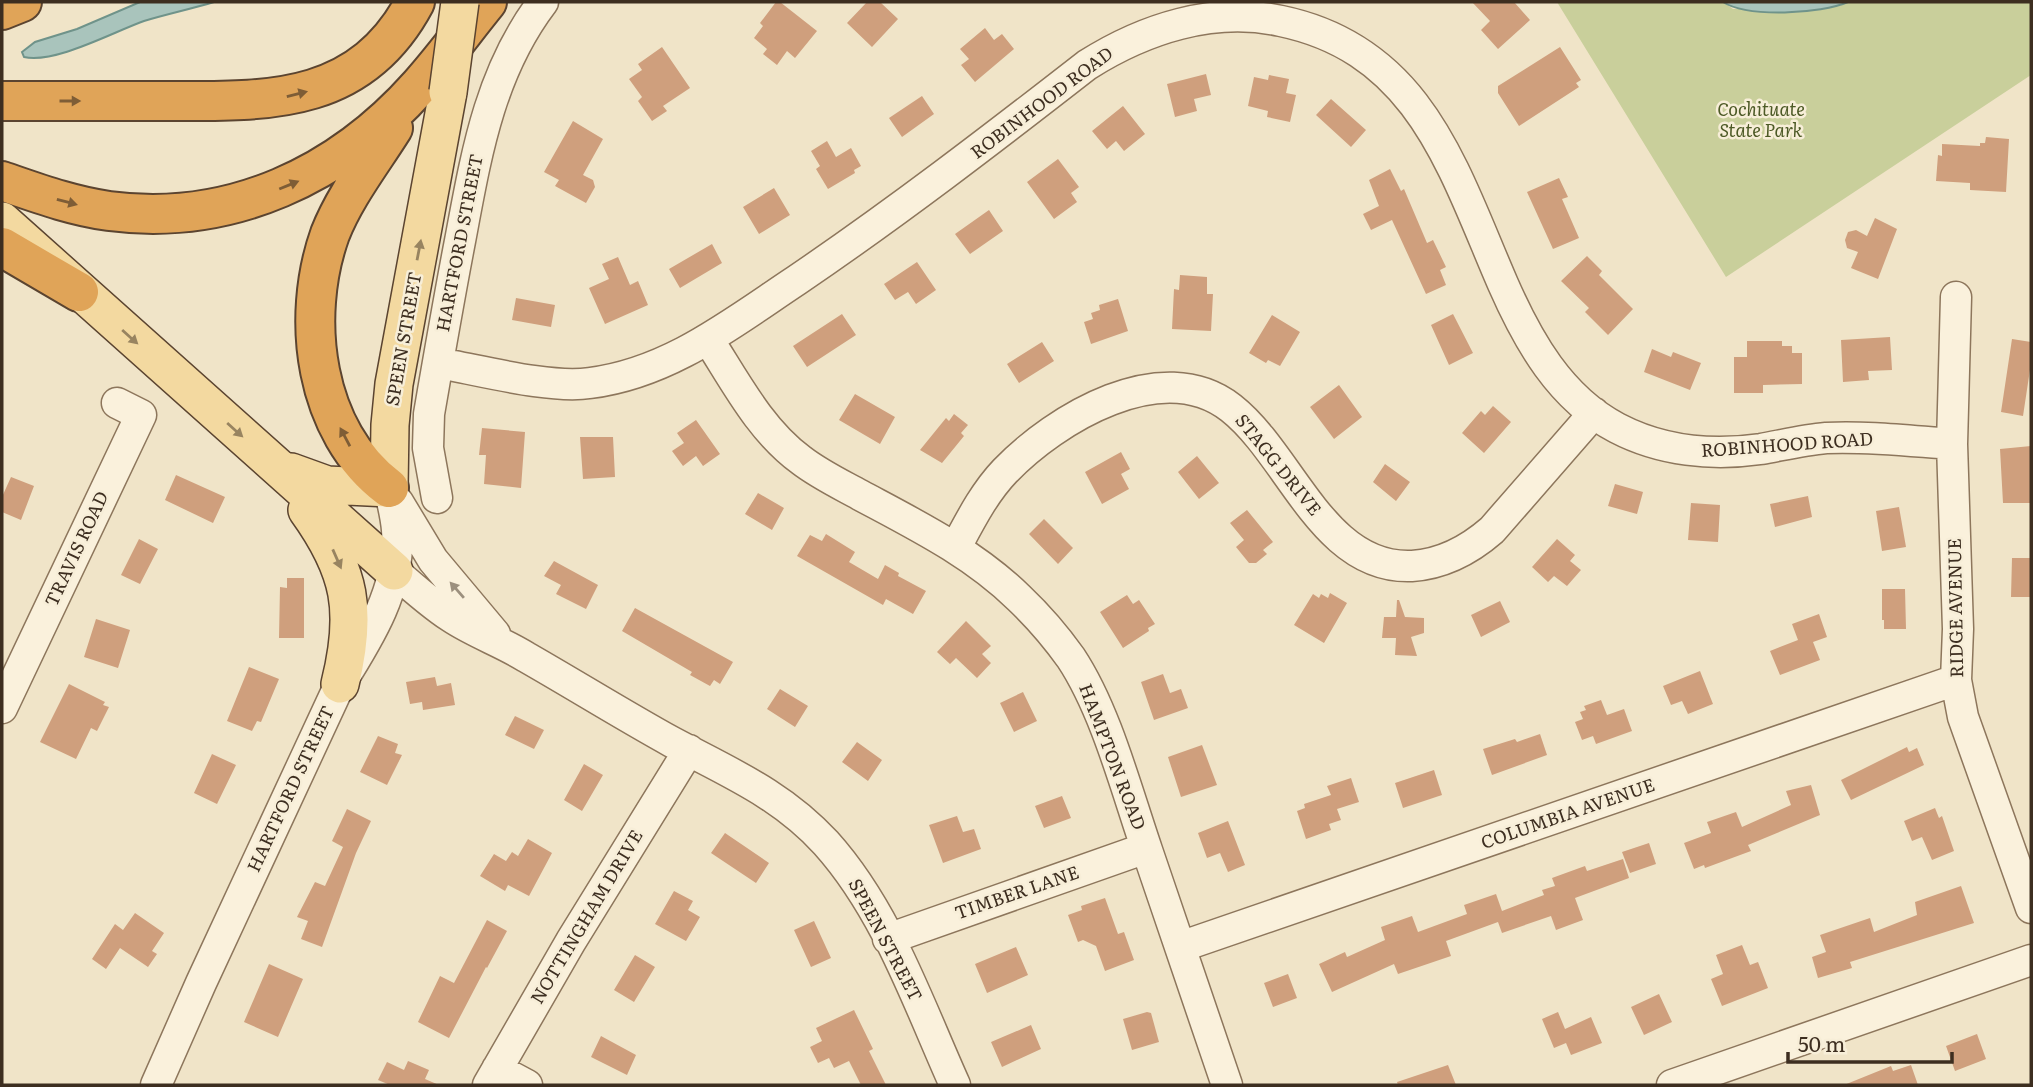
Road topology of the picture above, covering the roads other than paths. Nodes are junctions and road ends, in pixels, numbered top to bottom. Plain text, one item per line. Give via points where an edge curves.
1 (22, 2) edge
2 (415, 2) edge
3 (460, 2) edge
4 (487, 2) edge
5 (542, 2) edge
6 (2, 10) edge
7 (1297, 13) edge
8 (434, 88) junction
9 (2, 101) edge
10 (2, 181) edge
11 (2, 221) edge
12 (2, 247) edge
13 (79, 292) junction
14 (1956, 297) dead end
15 (708, 339) junction
16 (438, 363) junction
17 (117, 402) dead end
18 (1594, 413) junction
19 (1952, 444) junction
20 (271, 462) junction
21 (389, 488) junction
22 (437, 498) dead end
23 (956, 547) junction
24 (394, 571) junction
25 (502, 642) junction
26 (1956, 680) junction
27 (340, 684) junction
28 (2, 708) edge
29 (689, 750) junction
30 (1146, 848) junction
31 (2031, 908) edge
32 (888, 939) junction
33 (1180, 947) junction
34 (2031, 960) edge
35 (492, 1077) edge
36 (156, 1085) edge
37 (527, 1085) edge
38 (955, 1085) edge
39 (1227, 1085) edge
40 (1672, 1085) edge

1 - 6 highway
9 -> 2 highway via 249,101 294,96 359,65 391,37
3 - 8 main road, SPEEN STREET, bridge
4 - 8 highway
5 - 16 street, HARTFORD STREET via 509,57 484,121
7 - 15 street, ROBINHOOD ROAD via 1186,22 1110,50 897,211
7 - 18 street, ROBINHOOD ROAD via 1369,59 1412,100 1442,145 1536,351 1573,396
10 -> 8 highway via 75,204 127,213 188,212 237,203 295,183
21 -> 8 main road, SPEEN STREET via 394,384
21 -> 8 highway via 353,452 327,399 317,353 317,293 330,235 344,205
11 - 13 main road, SPEEN STREET
12 - 13 highway
13 -> 20 main road, SPEEN STREET
14 - 19 street, RIDGE AVENUE
15 - 16 street, ROBINHOOD ROAD via 655,366 581,384
15 - 23 street, HAMPTON ROAD via 781,444 801,460
16 - 22 street, HARTFORD STREET via 427,437
17 - 28 street, TRAVIS ROAD via 141,415
18 - 19 street, ROBINHOOD ROAD via 1640,438 1696,452 1852,437
18 - 23 street, STAGG DRIVE via 1474,545 1426,565 1401,566 1379,563 1341,540 1252,428 1229,406 1188,389 1142,391 1093,407 1023,454 987,495
19 - 26 street, RIDGE AVENUE
20 - 21 main road via 317,482
20 - 24 main road, SPEEN STREET
20 -> 27 main road via 317,523 341,566 349,609
21 - 24 street, HARTFORD STREET via 397,530
25 -> 21 street, SPEEN STREET via 433,560
23 - 30 street, HAMPTON ROAD via 1019,597 1072,659 1110,742
24 - 25 street, SPEEN STREET via 447,615
24 - 27 street, HARTFORD STREET via 373,628
25 - 29 street, SPEEN STREET
26 - 31 street, RIDGE AVENUE via 1964,717
26 - 33 street, COLUMBIA AVENUE
27 - 36 street, HARTFORD STREET
29 - 32 street, SPEEN STREET via 755,785 804,822 849,873
29 - 35 street, NOTTINGHAM DRIVE
30 - 32 street, TIMBER LANE
30 - 33 street, HAMPTON ROAD
32 - 38 street, SPEEN STREET
33 - 39 street, HAMPTON ROAD
34 - 40 street
35 - 37 street

